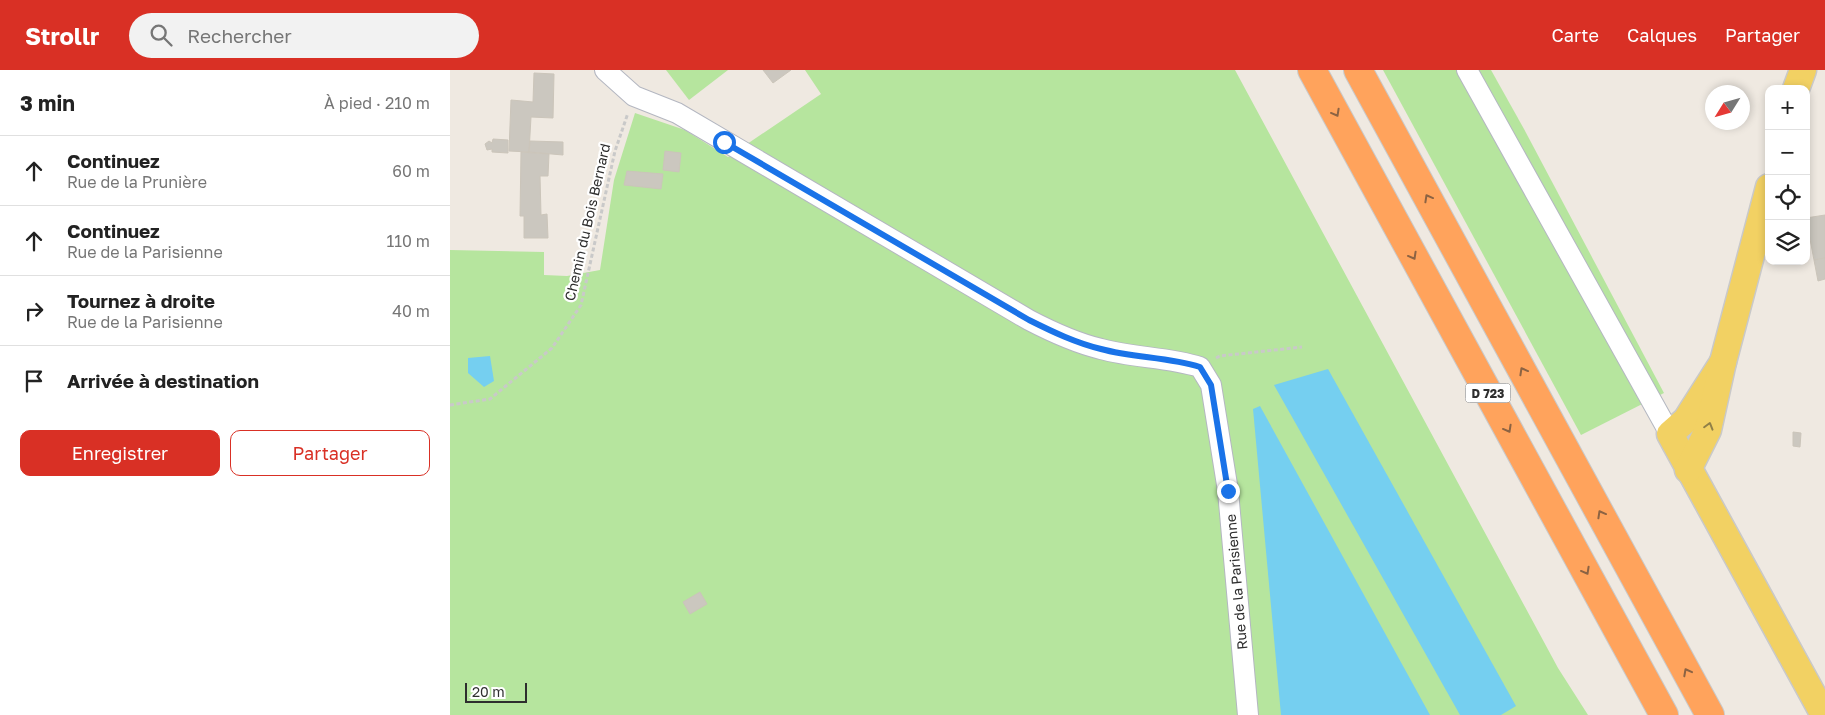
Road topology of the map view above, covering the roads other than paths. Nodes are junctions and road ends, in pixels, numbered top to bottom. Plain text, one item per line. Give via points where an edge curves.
1 (605, 70) edge
2 (1312, 70) edge
3 (1358, 70) edge
4 (1468, 70) edge
5 (1803, 70) edge
6 (1797, 85) edge
7 (1765, 202) edge
8 (1723, 362) junction
9 (1670, 434) junction
10 (1688, 470) junction
11 (1248, 715) edge
12 (1664, 715) edge
13 (1710, 715) edge
14 (1824, 715) edge

1 - 11 street, Rue de la Parisienne via 634,96 677,113 1029,320 1066,338 1102,350 1200,367 1211,385 1228,491
2 -> 12 highway, D 723
13 -> 3 highway, D 723
4 - 9 street
5 - 6 main road
7 - 8 main road
8 - 9 main road via 1686,420
10 -> 8 main road via 1708,430
9 - 10 main road
10 - 14 main road

